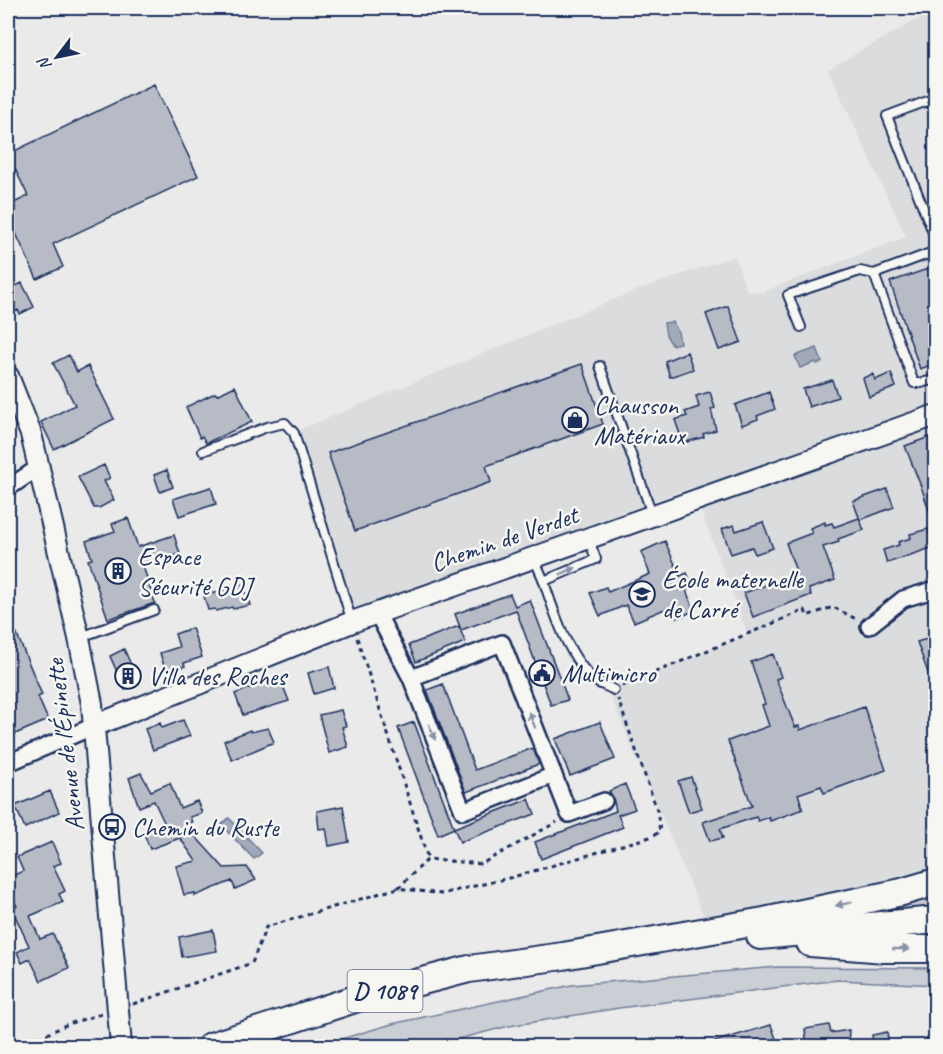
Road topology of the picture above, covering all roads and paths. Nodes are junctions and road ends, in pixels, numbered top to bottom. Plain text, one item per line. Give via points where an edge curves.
1 (933, 99) edge
2 (936, 115) edge
3 (936, 240) edge
4 (936, 250) edge
5 (874, 274) junction
6 (801, 327) dead end
7 (600, 366) dead end
8 (8, 376) edge
9 (936, 379) edge
10 (936, 415) edge
11 (203, 451) dead end
12 (38, 468) junction
13 (8, 488) edge
14 (652, 515) junction
15 (588, 539) junction
16 (533, 557) junction
17 (543, 579) junction
18 (936, 589) edge
19 (154, 610) dead end
20 (377, 613) junction
21 (352, 622) junction
22 (869, 626) joint
23 (79, 638) junction
24 (411, 678) junction
25 (614, 690) junction
26 (94, 726) junction
27 (8, 763) edge
28 (554, 775) junction
29 (604, 801) dead end
30 (569, 814) junction
31 (428, 859) junction
32 (936, 882) edge
33 (398, 888) junction
34 (936, 920) edge
35 (738, 938) junction
36 (936, 949) edge
37 (563, 956) junction
38 (118, 1015) junction
39 (22, 1047) edge
40 (121, 1047) edge
41 (211, 1047) edge

1 - 2 lane
1 - 3 lane via 886,116
4 - 5 lane
5 - 6 lane via 860,271 788,295
5 - 9 lane via 914,383
7 - 14 lane
8 - 12 street, Avenue de l'Épinette via 31,434
10 - 14 street, Chemin de Verdet
11 - 21 lane via 285,423 294,433
12 - 13 street
12 - 23 street, Avenue de l'Épinette
14 - 15 street, Chemin de Verdet
15 - 16 street, Chemin de Verdet
17 -> 15 lane via 596,559
16 - 17 lane
16 - 20 street, Chemin de Verdet
17 - 25 lane via 560,628 579,661 598,682
18 - 22 street via 903,599
19 - 23 lane
20 - 21 street, Chemin de Verdet
20 - 24 street
21 - 26 street, Chemin de Verdet
21 - 31 path
22 - 25 path via 832,607 807,616 805,610
23 - 26 street, Avenue de l'Épinette
28 -> 24 street via 502,643
24 -> 28 street via 463,811
25 - 33 path via 657,810 660,832 513,878 441,894
26 - 27 street
26 - 38 street, Avenue de l'Épinette
28 - 30 street
29 - 30 street
30 - 31 path via 481,864
31 - 33 path
32 -> 37 highway via 764,921
33 - 38 path via 266,927 252,963
34 - 35 highway, D 1089
35 -> 36 highway
35 - 37 highway, D 1089
37 - 41 highway, D 1089 via 469,969 361,997
38 - 39 path via 68,1024
38 - 40 street, Avenue de l'Épinette

